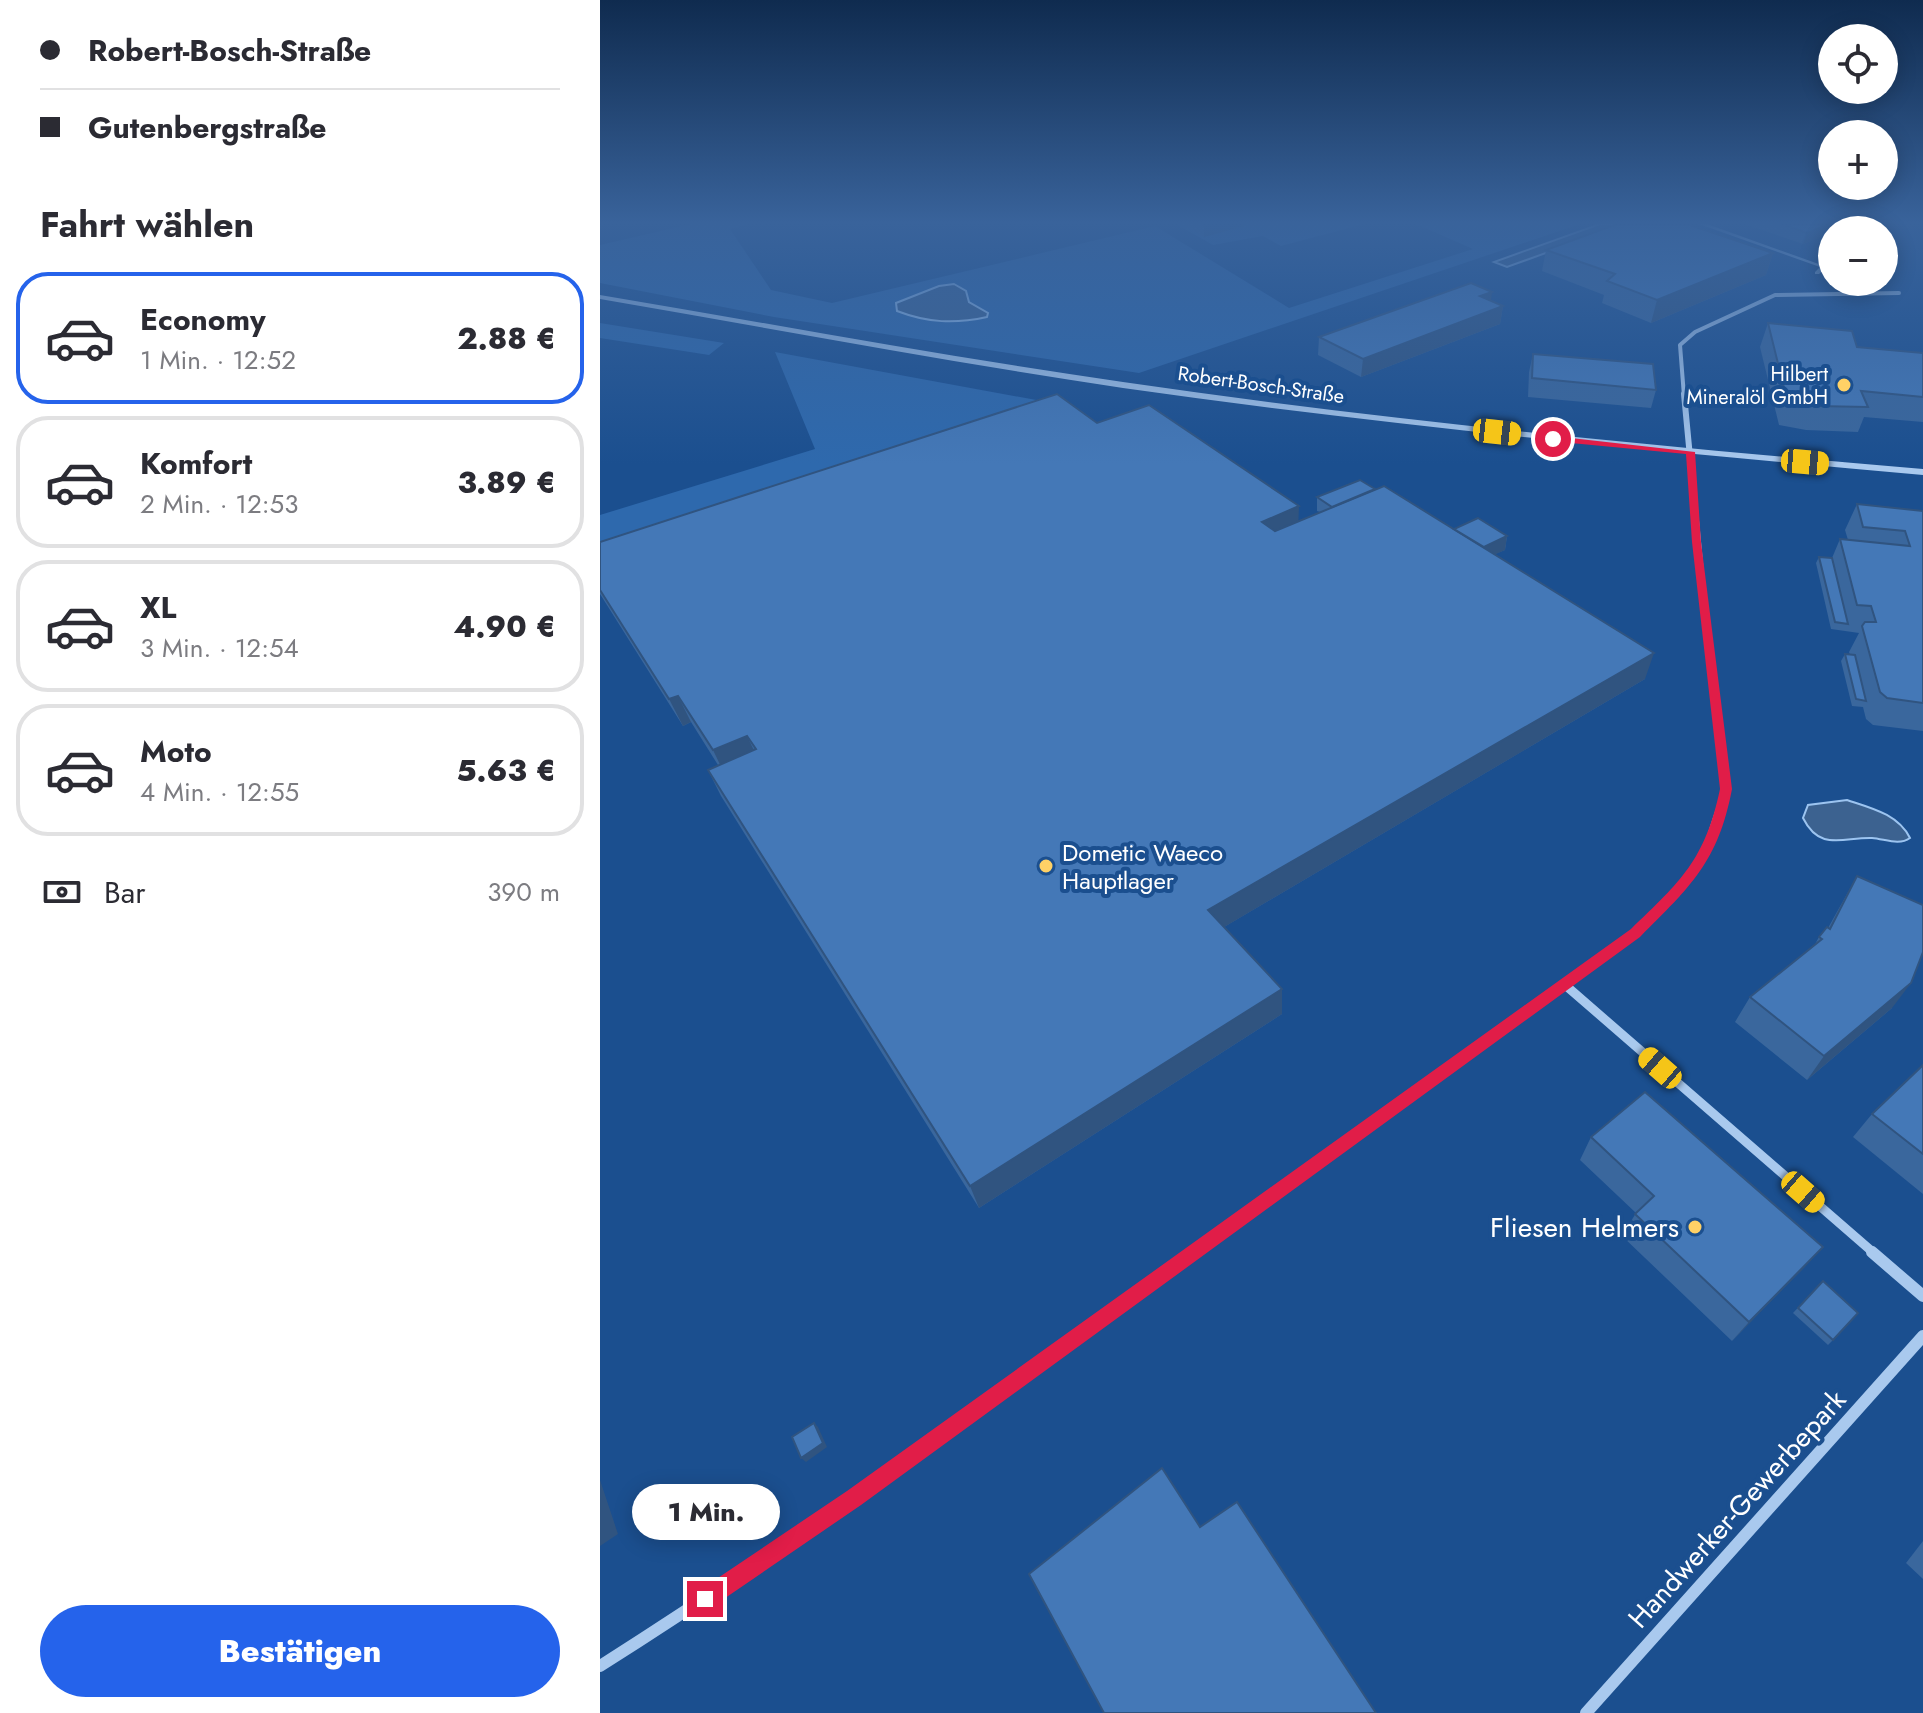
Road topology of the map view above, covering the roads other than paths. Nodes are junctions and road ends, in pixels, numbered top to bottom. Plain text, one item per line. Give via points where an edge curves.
1 (641, 304) edge
2 (1757, 304) edge
3 (1690, 452) junction
4 (1923, 472) edge
5 (1564, 984) junction
6 (1923, 1296) edge
7 (1923, 1336) edge
8 (600, 1666) edge
9 (1586, 1713) edge

1 - 3 street, Robert-Bosch-Straße via 1120,384 1413,423
2 - 3 street via 1680,345
3 - 4 street, Robert-Bosch-Straße
3 - 5 street via 1726,789 1719,825 1687,883 1664,907
5 - 6 street
5 - 8 street via 854,1498
7 - 9 street, Handwerker-Gewerbepark

